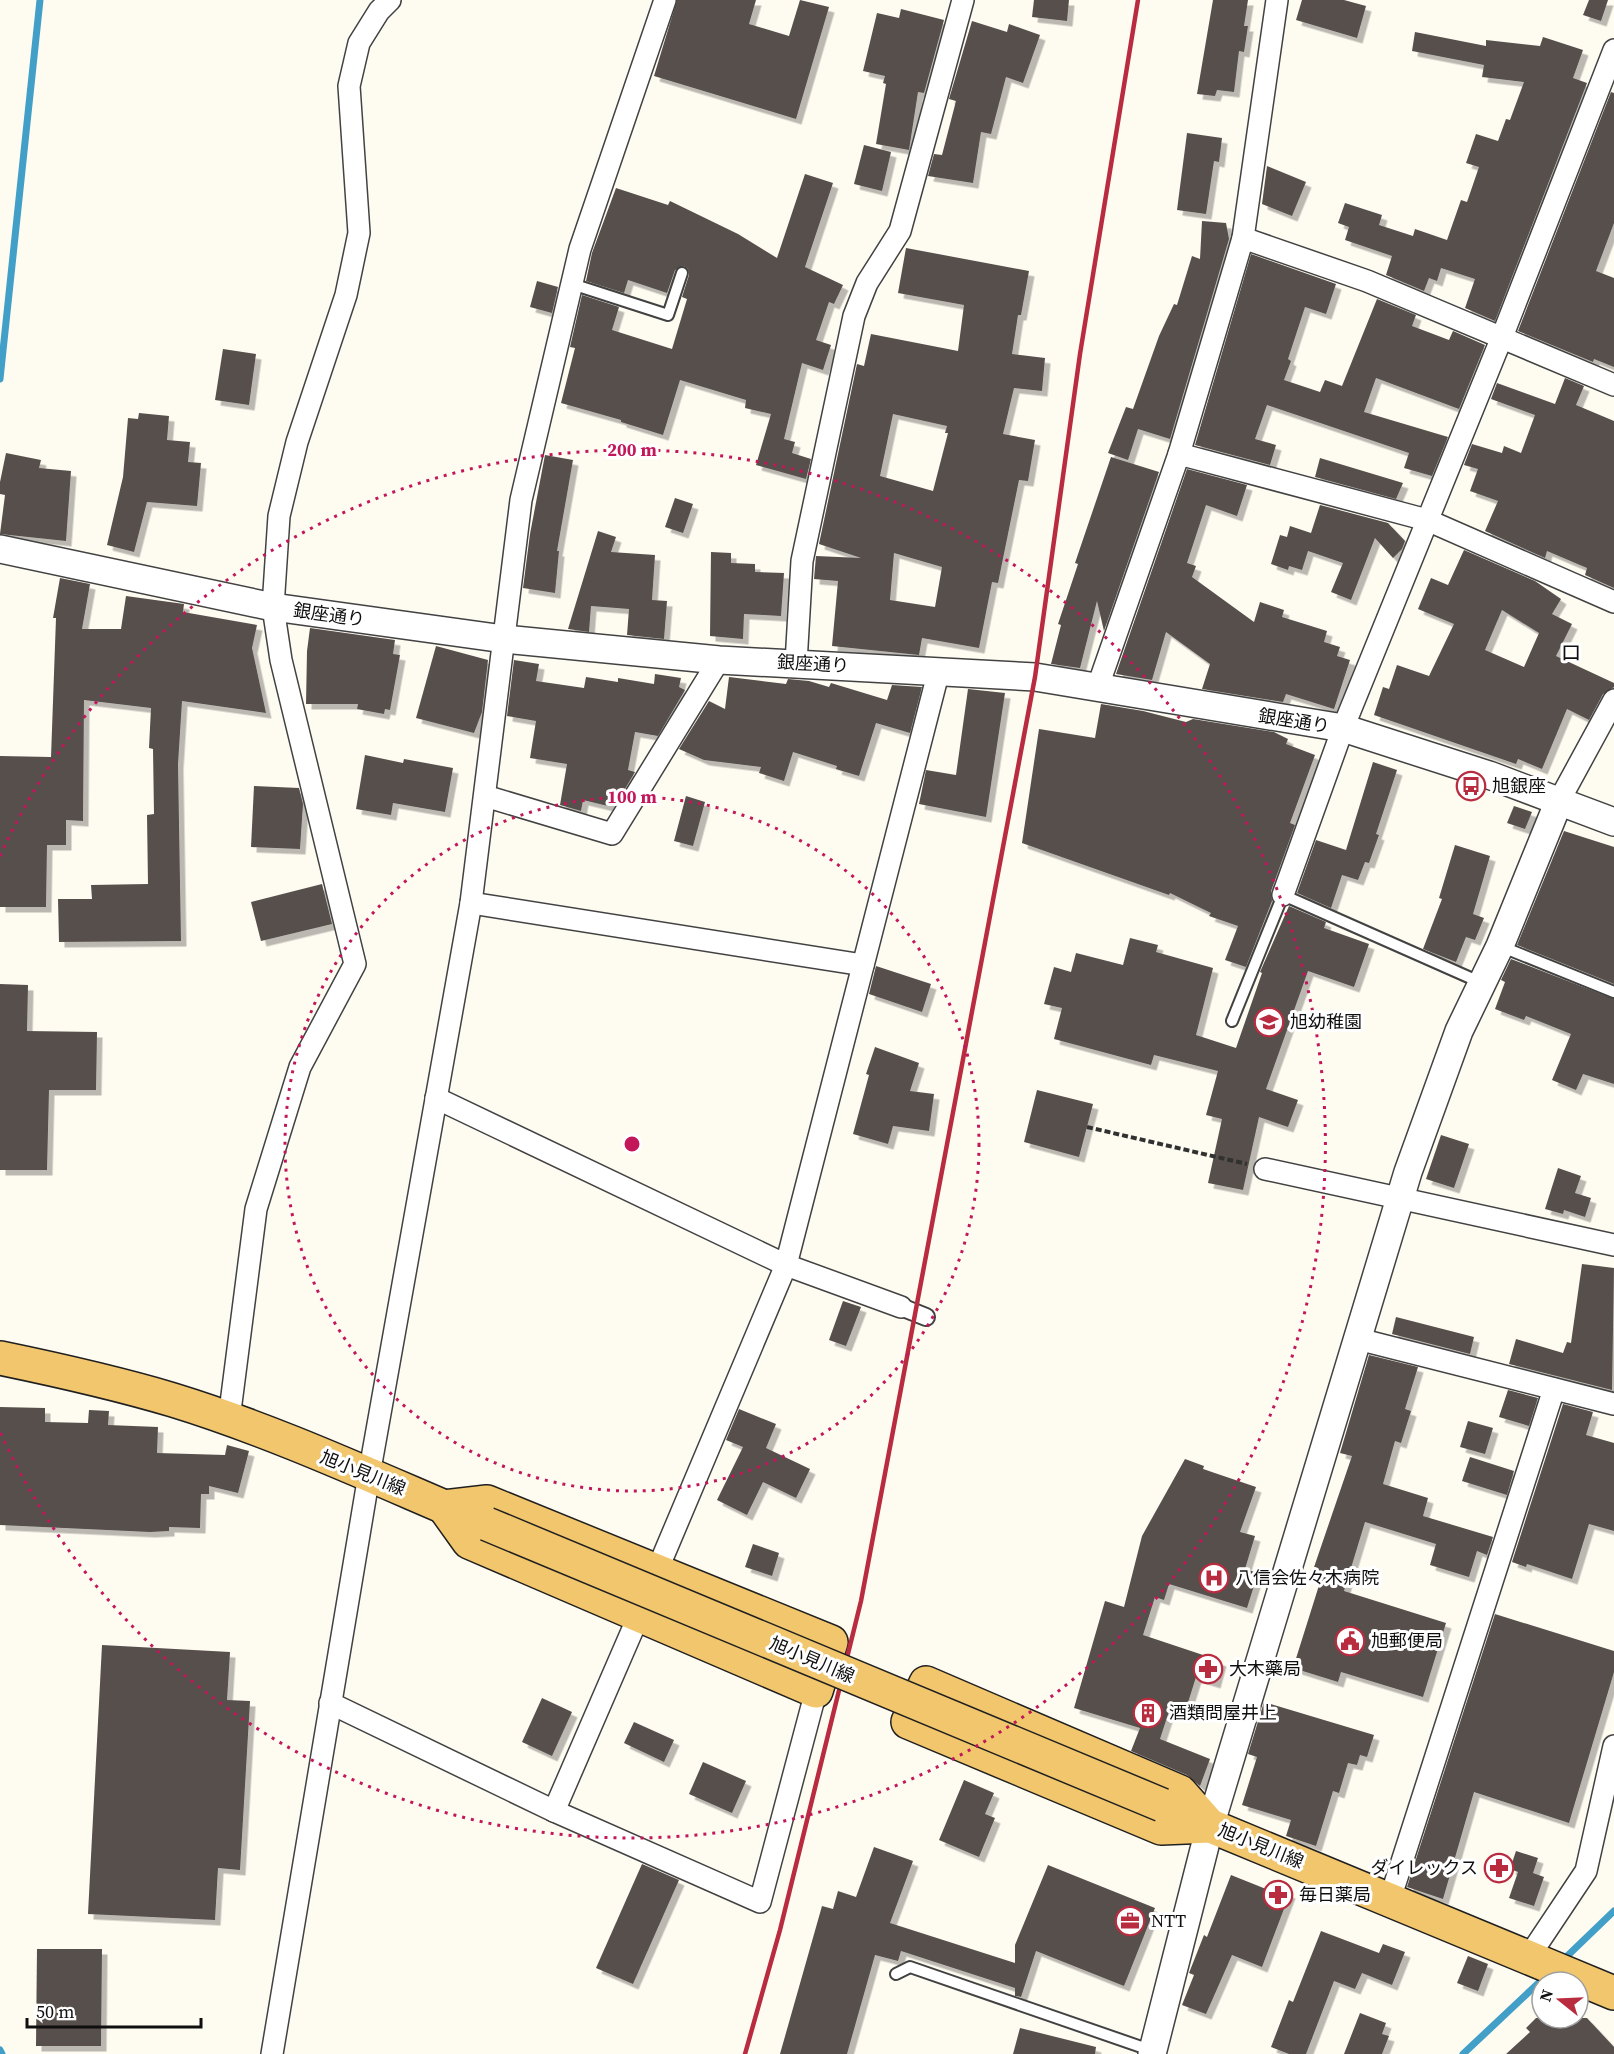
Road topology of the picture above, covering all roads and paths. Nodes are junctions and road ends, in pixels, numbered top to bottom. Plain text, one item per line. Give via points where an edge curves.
1 (390, 0) edge
2 (665, 0) edge
3 (963, 0) edge
4 (1278, 0) edge
5 (1614, 50) edge
6 (1243, 238) junction
7 (682, 273) dead end
8 (572, 284) junction
9 (1502, 337) junction
10 (1614, 385) edge
11 (1179, 454) junction
12 (1426, 520) junction
13 (0, 549) edge
14 (1614, 602) edge
15 (273, 607) junction
16 (504, 639) junction
17 (719, 660) junction
18 (796, 663) junction
19 (939, 670) junction
20 (1097, 689) junction
21 (1614, 700) edge
22 (1343, 728) junction
23 (485, 796) junction
24 (1559, 801) junction
25 (1614, 822) edge
26 (1283, 895) junction
27 (471, 903) junction
28 (1500, 946) junction
29 (863, 965) junction
30 (1483, 983) junction
31 (1614, 992) edge
32 (1232, 1021) dead end
33 (436, 1098) junction
34 (1087, 1127) dead end
35 (1257, 1167) joint
36 (1400, 1198) junction
37 (1614, 1245) edge
38 (786, 1265) junction
39 (901, 1307) joint
40 (926, 1317) dead end
41 (1358, 1339) junction
42 (0, 1358) edge
43 (1554, 1389) junction
44 (1614, 1404) edge
45 (229, 1419) junction
46 (369, 1475) junction
47 (444, 1507) junction
48 (656, 1573) junction
49 (639, 1615) junction
50 (816, 1691) junction
51 (330, 1703) junction
52 (1614, 1746) edge
53 (554, 1811) junction
54 (1210, 1826) junction
55 (1390, 1899) junction
56 (1528, 1958) junction
57 (896, 1974) dead end
58 (1614, 1993) edge
59 (1153, 2053) edge
60 (272, 2054) edge

1 - 15 street via 359,44 349,86 359,233 346,295 297,442 279,516
2 - 8 street via 583,237
3 - 18 street via 900,231 867,283 854,316 802,561
4 - 6 street
5 - 9 street
6 - 9 street via 1367,281
6 - 11 street
7 - 8 lane via 668,315
8 - 16 street via 521,500
9 - 10 street
9 - 12 street
11 - 12 street
11 - 20 street
12 - 14 street
12 - 22 street
13 - 15 street, 銀座通り
15 - 16 street, 銀座通り
15 - 45 street via 281,660 355,964 300,1066 256,1209
16 - 17 street, 銀座通り
16 - 23 street
17 - 18 street, 銀座通り
17 - 23 street via 612,834
18 - 19 street, 銀座通り
19 - 20 street, 銀座通り via 1035,676
19 - 29 street
20 - 22 street, 銀座通り
21 - 24 street
22 - 24 street, 銀座通り
22 - 26 street
23 - 27 street
24 - 25 street, 銀座通り
24 - 28 street
26 - 30 lane
26 - 32 lane
27 - 29 street
27 - 33 street
28 - 30 street
28 - 31 lane
29 - 38 street
30 - 36 street via 1441,1077
33 - 38 street
33 - 46 street
34 - 35 path
35 - 36 street
36 - 37 street
36 - 41 street
38 - 39 street
38 - 48 street
39 - 40 street
41 - 43 street
41 - 54 street
42 - 45 main road, 旭小見川線 via 99,1379
43 - 44 street
43 - 55 street
45 - 46 main road, 旭小見川線
46 - 47 main road, 旭小見川線
46 - 51 street
47 - 48 main road via 487,1502
47 - 49 main road via 469,1542
47 - 54 main road, 旭小見川線, bridge
48 - 50 main road via 831,1642
49 - 50 main road
49 - 53 street
50 - 53 street via 760,1902
51 - 53 street
51 - 60 street
52 - 56 street via 1586,1871
54 - 54 main road via 1161,1828 908,1722 926,1683 1180,1792
54 - 55 main road, 旭小見川線
54 - 59 street
55 - 56 main road, 旭小見川線
56 - 58 main road, 旭小見川線
57 - 59 lane via 910,1967

